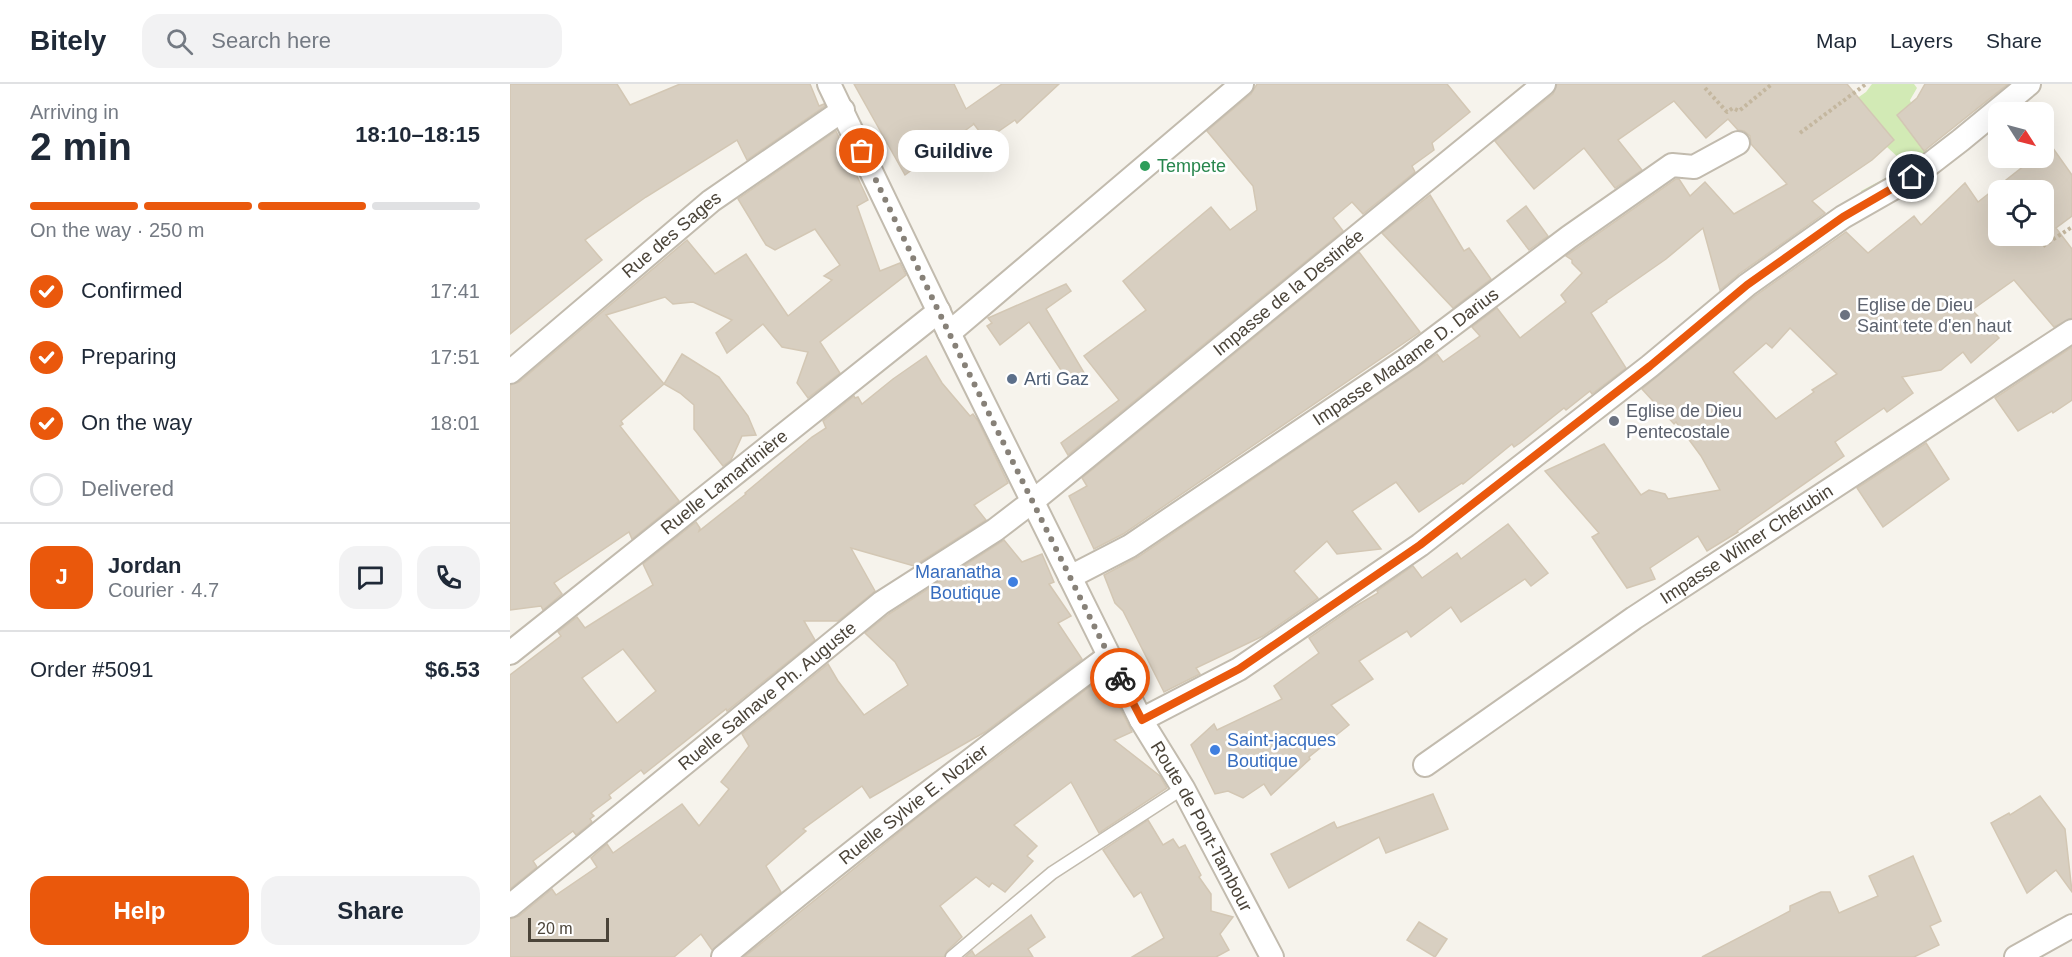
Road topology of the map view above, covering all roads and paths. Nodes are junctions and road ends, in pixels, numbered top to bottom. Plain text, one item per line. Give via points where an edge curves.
1 (1242, 84) edge
2 (1544, 84) edge
3 (1772, 84) edge
4 (1866, 84) edge
5 (2029, 84) edge
6 (1705, 88) dead end
7 (840, 93) edge
8 (1800, 133) dead end
9 (1738, 143) dead end
10 (2072, 227) edge
11 (2054, 239) edge
12 (939, 311) junction
13 (2072, 331) edge
14 (949, 333) junction
15 (510, 372) edge
16 (1032, 501) junction
17 (1070, 576) junction
18 (510, 653) edge
19 (1110, 656) junction
20 (1142, 720) junction
21 (1425, 765) dead end
22 (1183, 788) junction
23 (510, 906) edge
24 (2072, 926) edge
25 (1266, 954) edge
26 (723, 957) edge
27 (952, 957) edge
28 (2016, 957) edge

1 - 14 street
2 - 16 street, Impasse de la Destinée
3 - 6 path via 1739,111 1733,108 1727,112
4 - 8 path
5 - 20 street via 1912,177 1843,217 1747,285 1650,366 1420,545 1239,669
7 - 12 street, Route de Pont-Tambour
7 - 15 street, Rue des Sages
9 - 17 street, Impasse Madame D. Darius via 1694,167 1672,165 1410,357 1130,546
10 - 11 path
12 - 14 street, Route de Pont-Tambour
12 - 18 street, Ruelle Lamartinière
13 - 21 street, Impasse Wilner Chérubin via 1635,618
14 - 16 street, Route de Pont-Tambour
16 - 17 street, Route de Pont-Tambour
16 - 23 street, Ruelle Salnave Ph. Auguste via 995,530 881,603
17 - 19 street, Route de Pont-Tambour
19 - 20 street, Route de Pont-Tambour
19 - 26 street, Ruelle Sylvie E. Nozier via 977,754
20 - 22 street, Route de Pont-Tambour
22 - 25 street, Route de Pont-Tambour
22 - 27 lane via 1052,873
24 - 28 street

